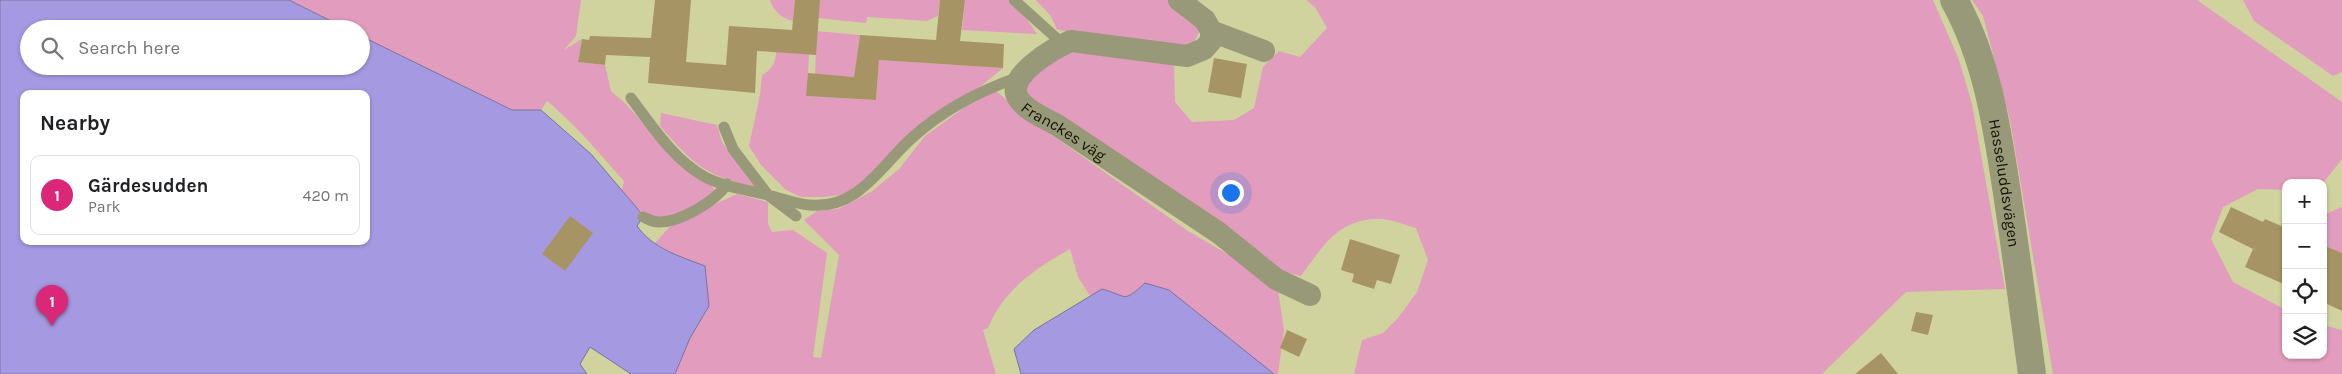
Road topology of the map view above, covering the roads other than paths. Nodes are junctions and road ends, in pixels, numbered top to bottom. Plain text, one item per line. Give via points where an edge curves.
1 (1014, 0) edge
2 (1179, 0) edge
3 (1954, 0) edge
4 (1211, 31) junction
5 (1063, 44) junction
6 (1264, 51) dead end
7 (1019, 76) junction
8 (631, 98) dead end
9 (724, 127) dead end
10 (727, 184) junction
11 (768, 195) junction
12 (796, 216) dead end
13 (643, 217) dead end
14 (1310, 295) dead end
15 (2032, 374) edge

1 - 5 lane
2 - 4 street via 1205,20
3 - 15 street, Hasseluddsvägen via 1978,50 1993,113
4 - 5 street via 1211,41 1204,49 1187,56 1103,43 1071,41
4 - 6 street
5 - 7 street, Franckes väg
7 - 11 lane via 938,117 913,137 860,192 838,202 809,206
7 - 14 street, Franckes väg via 1015,87 1018,98 1030,109 1219,232 1276,278
8 - 10 lane via 680,157 706,177
9 - 11 lane via 733,149
10 - 11 lane
10 - 13 lane via 720,195 679,218 656,222
11 - 12 lane

